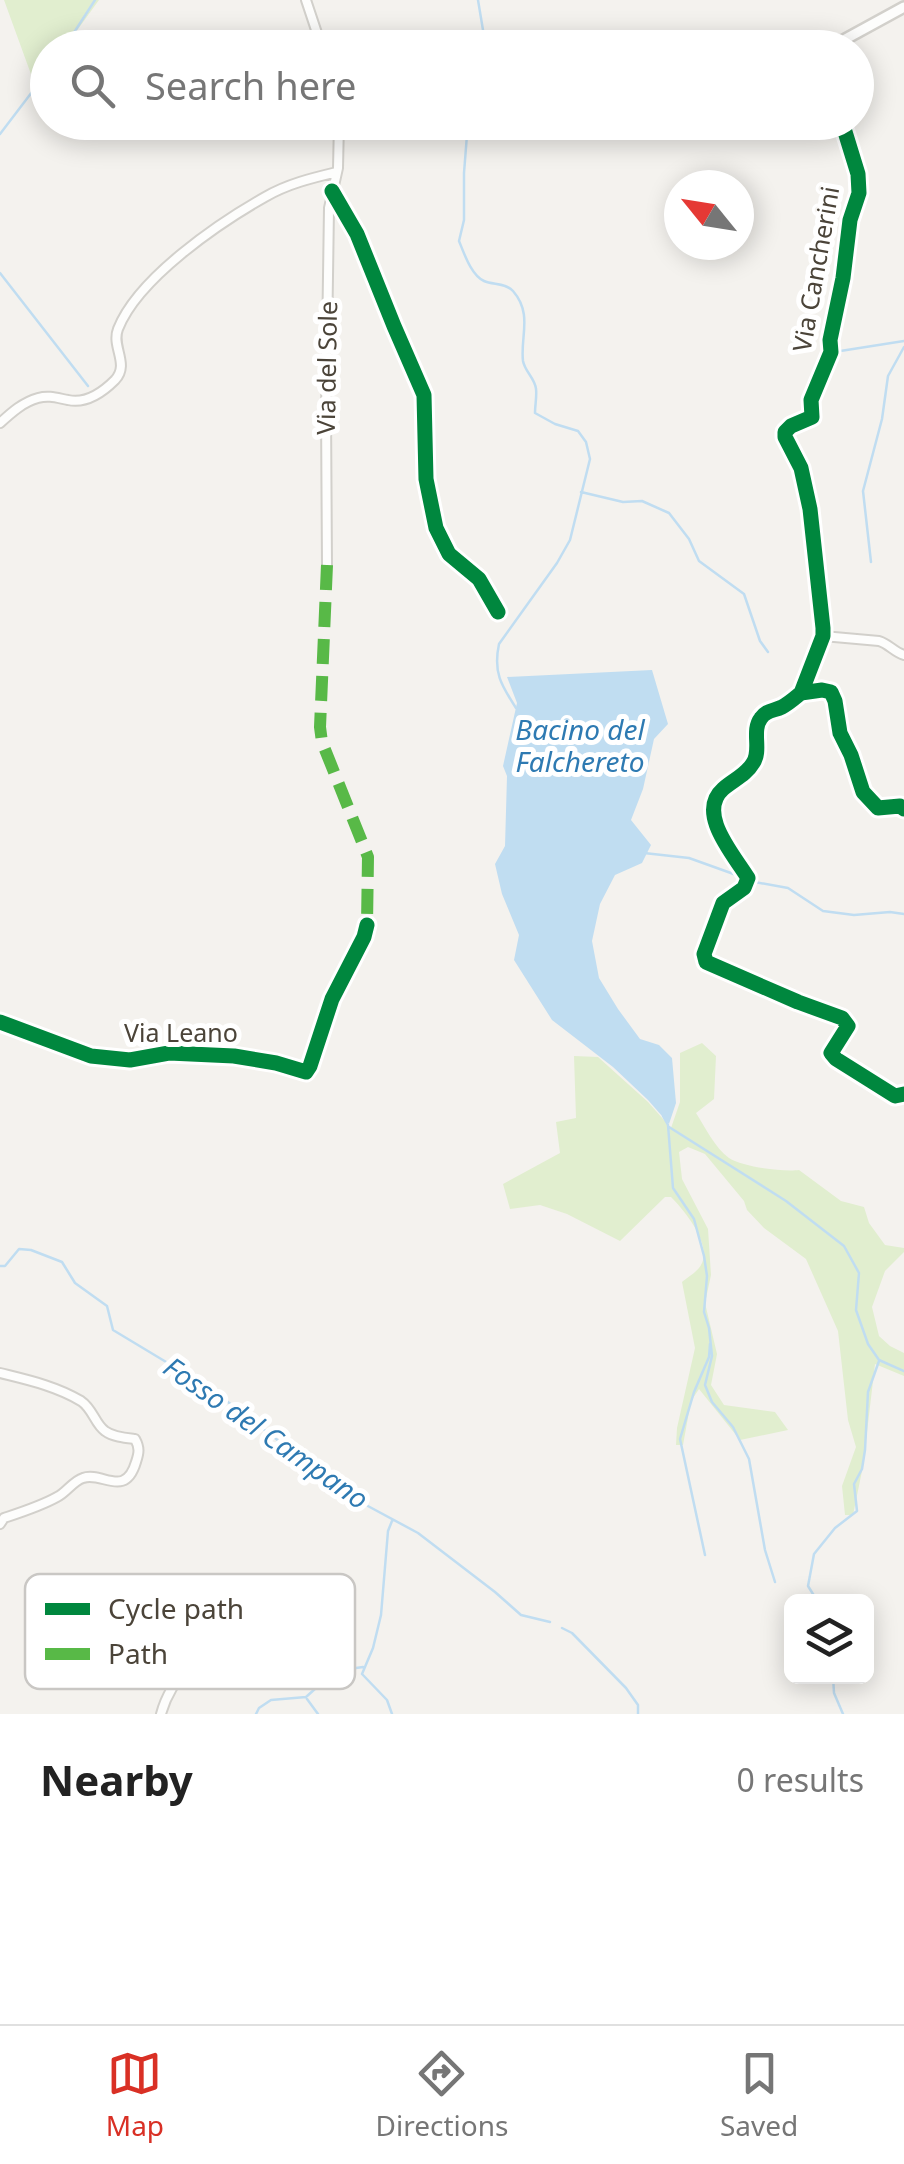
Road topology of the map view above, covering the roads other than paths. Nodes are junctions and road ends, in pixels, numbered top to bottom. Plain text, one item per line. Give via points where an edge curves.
1 (306, 0) edge
2 (904, 7) edge
3 (316, 30) edge
4 (862, 30) edge
5 (338, 140) edge
6 (848, 140) edge
7 (337, 172) junction
8 (332, 192) junction
9 (0, 423) edge
10 (326, 564) dead end
11 (498, 612) dead end
12 (823, 636) junction
13 (904, 655) edge
14 (800, 693) junction
15 (904, 809) edge
16 (366, 925) dead end
17 (0, 1022) edge
18 (904, 1094) edge
19 (0, 1372) edge
20 (0, 1524) edge
21 (171, 1689) edge
22 (161, 1714) edge

1 - 3 street
2 - 4 street
5 - 7 street, Via del Sole
6 - 12 street, Via Cancherini via 859,194 831,352 811,400 812,417 785,432 810,509
7 - 8 street, Via del Sole
7 - 9 street via 266,196 163,270 118,329 122,369 101,391 77,402 36,398
8 - 10 street, Via del Sole
8 - 11 street via 357,234 424,395 426,479 436,528
12 - 13 street via 879,641
12 - 14 street, Via Cancherini
14 - 15 street via 831,692 862,792 878,808
14 - 18 street via 760,718 757,756 714,802 713,820 748,878 723,903 706,962 842,1018 848,1026 832,1054 836,1059 895,1096
16 - 17 street, Via Leano via 306,1072 234,1056 92,1056
19 - 20 street via 81,1401 102,1429 136,1440 140,1448 126,1479 86,1476
21 - 22 street

